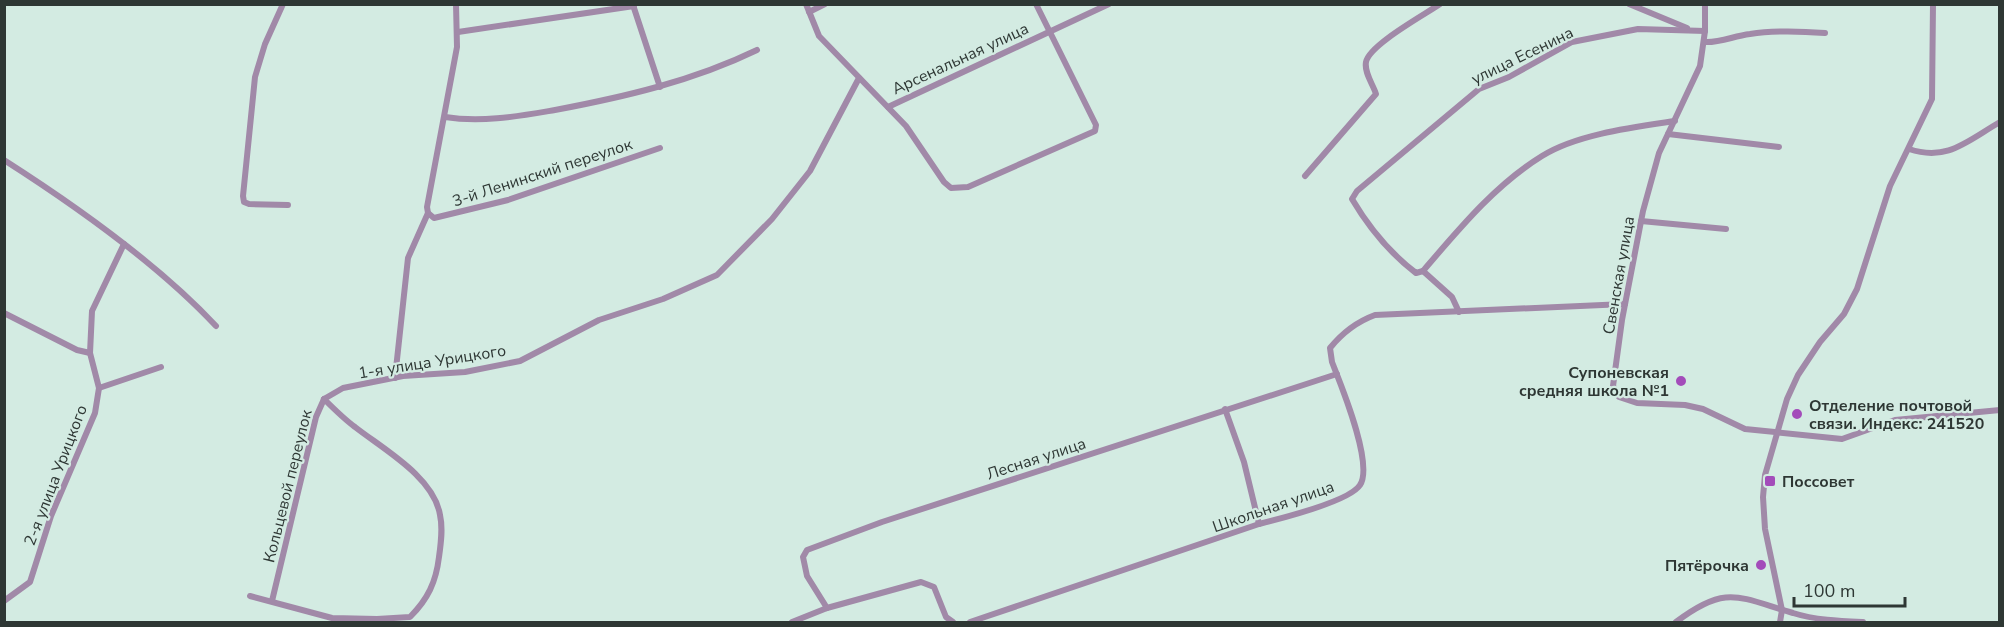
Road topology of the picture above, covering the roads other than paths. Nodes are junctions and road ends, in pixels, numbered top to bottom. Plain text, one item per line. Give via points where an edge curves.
1 (283, 4) edge
2 (456, 4) edge
3 (825, 4) edge
4 (1036, 4) edge
5 (1109, 4) edge
6 (1440, 4) edge
7 (1629, 4) edge
8 (1706, 4) edge
9 (1932, 4) edge
10 (634, 5) edge
11 (807, 8) edge
12 (1690, 29) junction
13 (1050, 31) junction
14 (1706, 31) junction
15 (458, 32) junction
16 (1825, 33) dead end
17 (1704, 42) junction
18 (757, 50) dead end
19 (859, 78) junction
20 (660, 87) junction
21 (888, 106) junction
22 (445, 117) junction
23 (1675, 121) junction
24 (2000, 122) edge
25 (1668, 134) junction
26 (1779, 147) dead end
27 (660, 148) dead end
28 (1909, 149) junction
29 (4, 160) edge
30 (1305, 176) dead end
31 (288, 205) dead end
32 (428, 213) junction
33 (1641, 221) junction
34 (1726, 229) dead end
35 (124, 244) junction
36 (1423, 271) junction
37 (1625, 304) junction
38 (1459, 312) junction
39 (4, 313) edge
40 (216, 326) dead end
41 (90, 353) junction
42 (161, 367) dead end
43 (1337, 374) junction
44 (394, 378) junction
45 (99, 388) junction
46 (324, 399) junction
47 (1225, 409) junction
48 (2000, 410) edge
49 (1775, 434) junction
50 (1259, 524) junction
51 (250, 596) dead end
52 (4, 601) edge
53 (272, 601) junction
54 (827, 608) junction
55 (1782, 609) junction
56 (792, 622) edge
57 (953, 622) edge
58 (970, 622) edge
59 (1676, 622) edge
60 (1780, 622) edge
61 (1863, 622) edge

1 - 31 street via 255,77 243,196 249,204
2 - 15 street, 3-й Ленинский переулок
3 - 11 street
4 - 13 street
5 - 13 street, Арсенальная улица
6 - 30 street via 1374,48 1366,60 1366,70 1376,94
7 - 12 street
8 - 14 street, Свенская улица
9 - 28 street via 1932,99
10 - 15 street
10 - 20 street
11 - 19 street via 819,36
12 - 14 street, улица Есенина
12 - 36 street, улица Есенина via 1638,29 1572,42 1509,77 1479,88 1357,191 1352,199 1404,264 1416,273
13 - 21 street, Арсенальная улица
13 - 21 street via 1095,130 968,187 951,188
14 - 17 street, Свенская улица
15 - 22 street, 3-й Ленинский переулок
16 - 17 street via 1752,33 1719,43
17 - 23 street, Свенская улица via 1697,77
18 - 20 street
19 - 21 street
19 - 44 street, 1-я улица Урицкого via 810,171 772,219 717,274 663,299 599,320 520,361 465,372
20 - 22 street via 510,117
22 - 32 street, 3-й Ленинский переулок
23 - 25 street, Свенская улица
23 - 36 street via 1576,142 1543,155 1466,220
24 - 28 street via 1944,154 1926,155
25 - 26 street
25 - 33 street, Свенская улица
27 - 32 street, 3-й Ленинский переулок via 508,200 441,218
28 - 49 street via 1890,186 1857,289 1844,314 1798,375
29 - 35 street
32 - 44 street via 408,258
33 - 34 street
33 - 37 street, Свенская улица
35 - 40 street
35 - 41 street, 2-я улица Урицкого via 92,311
36 - 38 street via 1452,297
37 - 38 street, Школьная улица
37 - 49 street, Свенская улица via 1613,386 1618,397 1637,403 1703,409 1745,429
38 - 43 street, Школьная улица via 1375,315 1358,322 1330,348
39 - 41 street
41 - 45 street, 2-я улица Урицкого
42 - 45 street
43 - 47 street, Лесная улица
43 - 50 street, Школьная улица via 1363,458 1361,485 1352,493
44 - 46 street, 1-я улица Урицкого via 343,388
45 - 52 street, 2-я улица Урицкого via 95,413 54,507 30,582
46 - 53 street, Кольцевой переулок via 316,417
46 - 53 street, Кольцевой переулок via 426,486 440,513 437,576 425,602 410,617 332,618
47 - 50 street via 1244,462
47 - 54 street, Лесная улица via 807,550 802,557 807,576
48 - 49 street via 1895,420 1842,439
49 - 55 street via 1762,497
50 - 58 street, Школьная улица
51 - 53 street, Кольцевой переулок
54 - 56 street
54 - 57 street via 921,582 934,587 946,617
55 - 59 street via 1749,599 1719,597 1694,608
55 - 60 street
55 - 61 street via 1794,614

